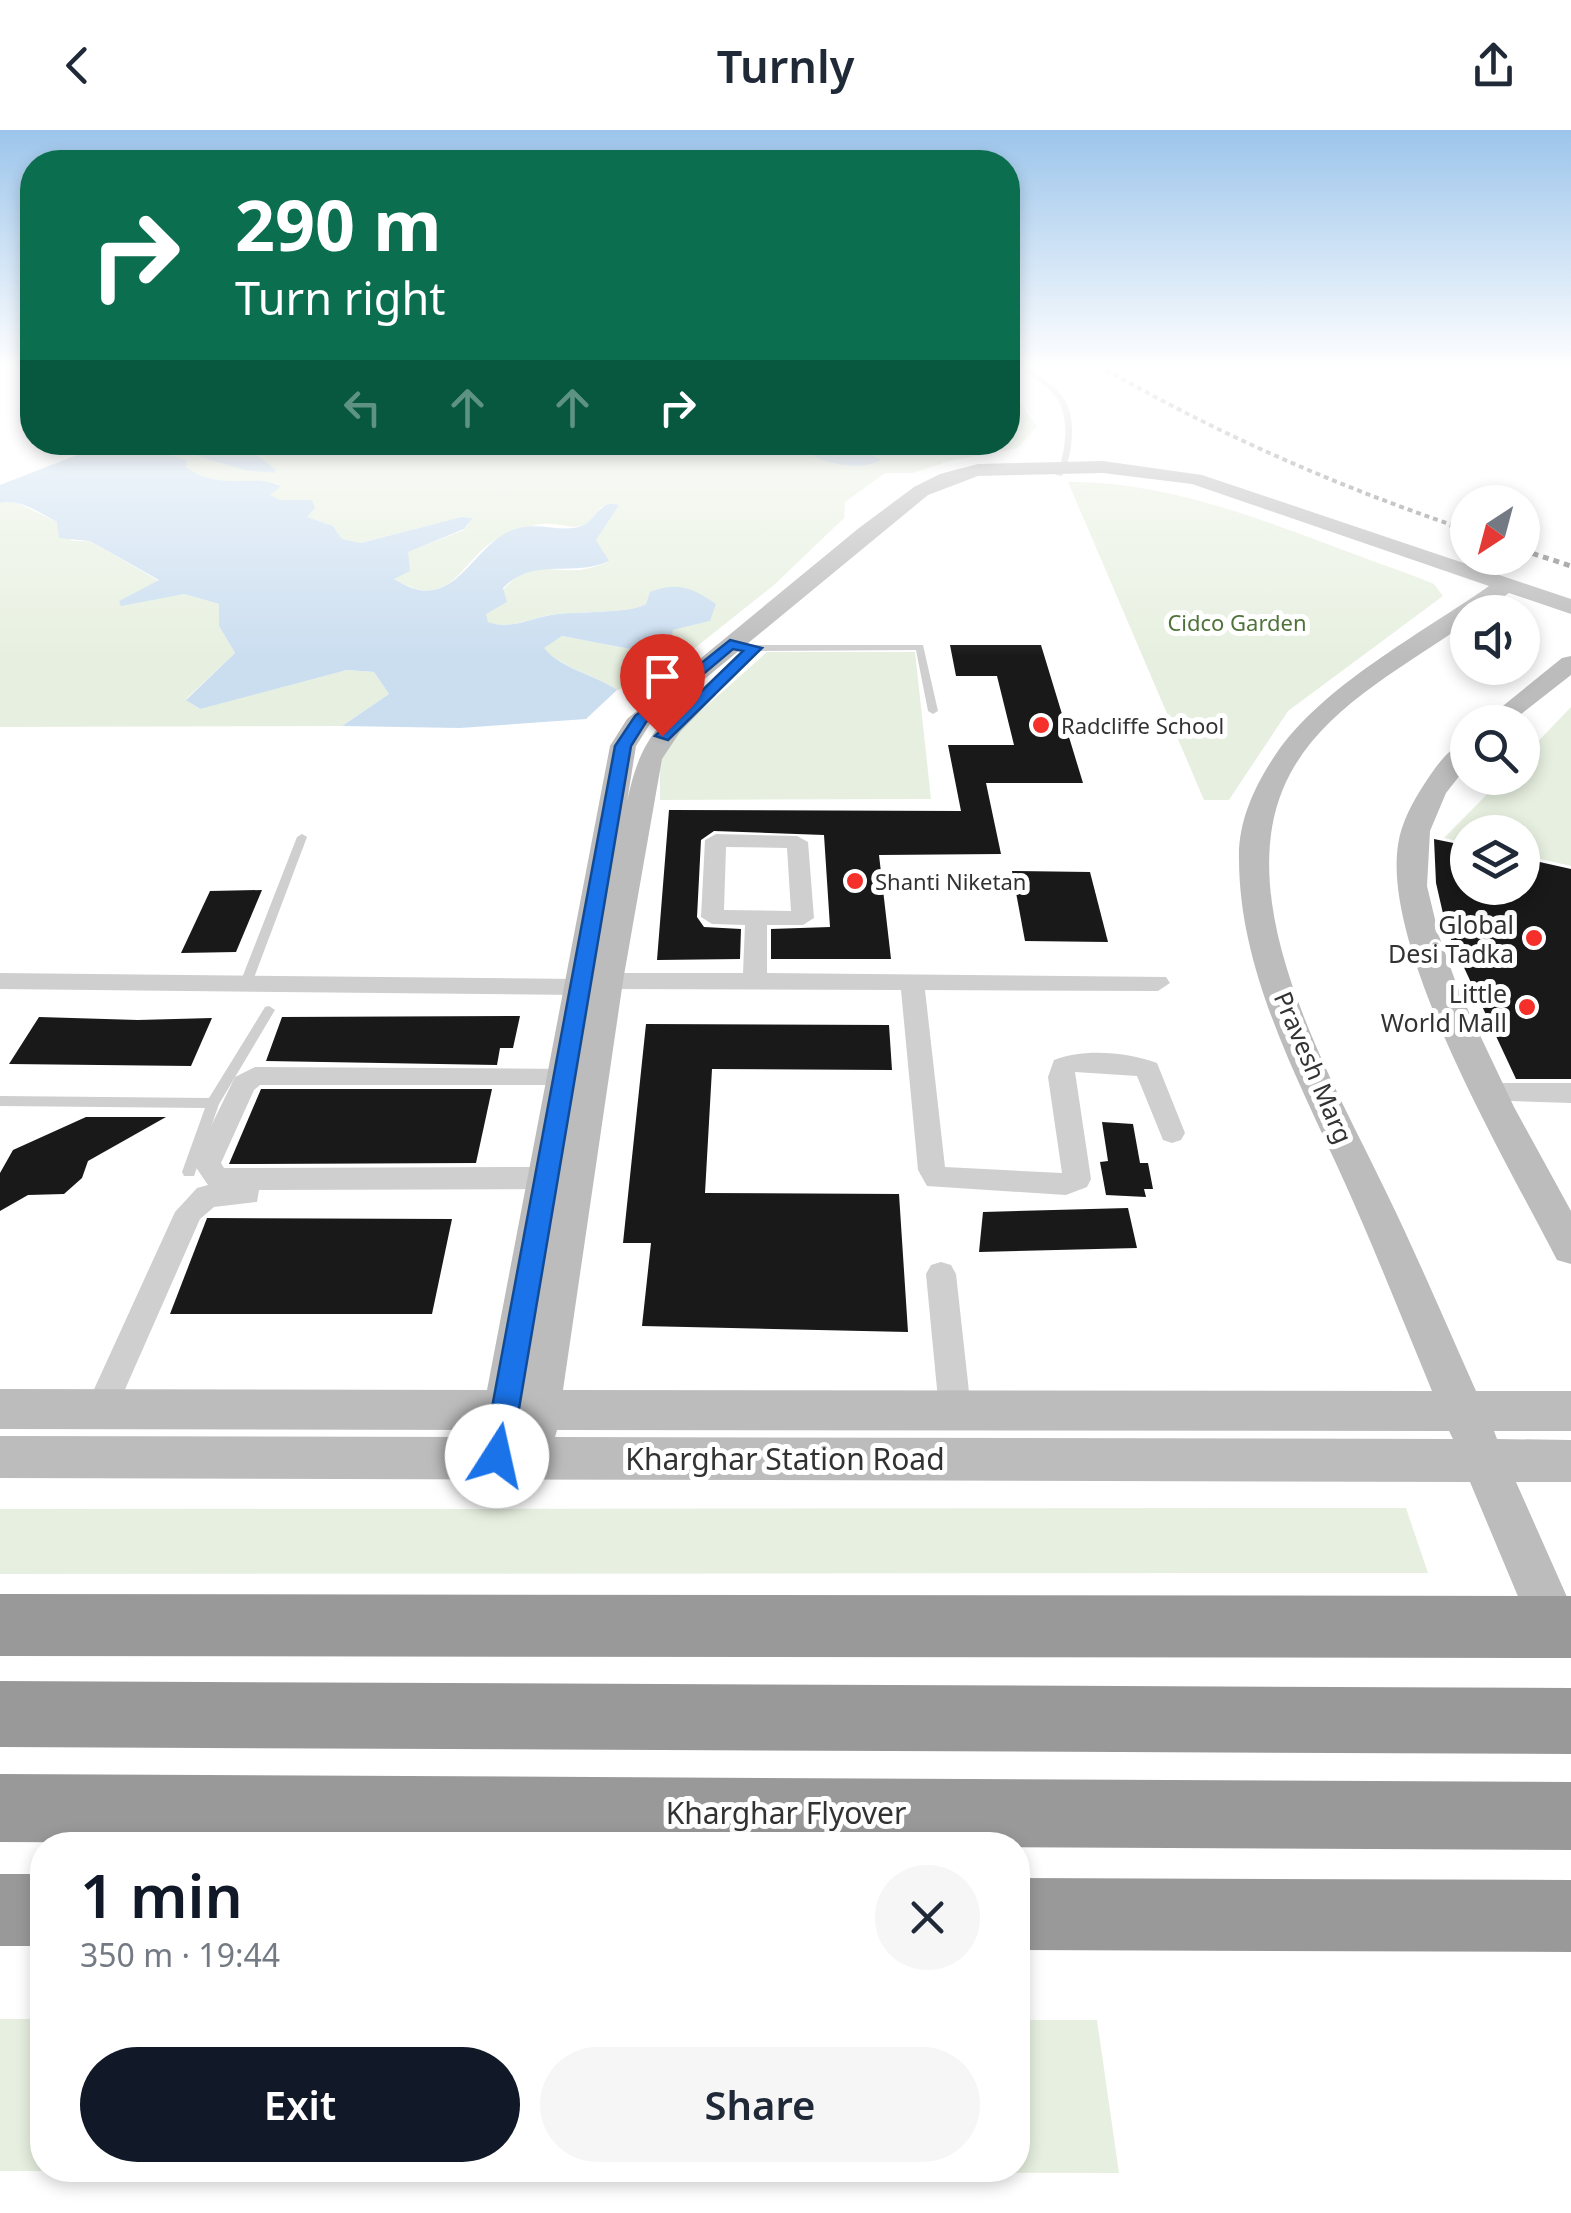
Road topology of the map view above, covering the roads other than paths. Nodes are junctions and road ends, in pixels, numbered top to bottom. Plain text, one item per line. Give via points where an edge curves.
1 (1063, 462) edge
2 (1062, 471) junction
3 (1499, 589) junction
4 (1571, 607) edge
5 (1571, 620) edge
6 (742, 646) junction
7 (1571, 662) edge
8 (1517, 705) edge
9 (933, 711) dead end
10 (1450, 767) edge
11 (302, 837) dead end
12 (756, 918) junction
13 (0, 981) edge
14 (755, 982) junction
15 (246, 983) junction
16 (1158, 983) dead end
17 (593, 984) junction
18 (912, 984) junction
19 (269, 1010) dead end
20 (564, 1076) junction
21 (1571, 1093) edge
22 (1490, 1094) junction
23 (0, 1101) edge
24 (213, 1102) junction
25 (1172, 1133) dead end
26 (189, 1172) dead end
27 (545, 1185) junction
28 (1571, 1248) edge
29 (941, 1274) dead end
30 (0, 1409) edge
31 (101, 1409) junction
32 (522, 1410) junction
33 (955, 1410) junction
34 (1464, 1411) junction
35 (1571, 1411) edge
36 (513, 1456) junction
37 (0, 1457) edge
38 (1485, 1461) junction
39 (1571, 1461) edge
40 (0, 1625) edge
41 (1563, 1627) edge
42 (0, 1714) edge
43 (1571, 1721) edge
44 (0, 1808) edge
45 (1571, 1816) edge
46 (0, 1910) edge
47 (30, 1910) edge
48 (1030, 1914) edge
49 (1571, 1916) edge

1 - 2 lane
2 - 3 street via 1146,470 1195,479
2 - 6 street via 978,470 921,491
3 - 4 street
3 - 5 street
3 - 34 street, Pravesh Marg via 1306,729 1269,784 1253,853 1262,936 1286,1000
6 - 9 lane via 920,647
6 - 17 street via 649,760
7 - 8 street
10 - 22 street via 1426,799 1411,850 1416,912
11 - 15 lane
12 - 12 street via 803,918 796,842 716,840 712,917
12 - 14 street
13 - 15 street
14 - 17 street
14 - 18 street
15 - 17 street
16 - 18 street
17 - 20 street
17 - 32 street
18 - 25 street via 937,1178 1066,1184 1077,1179 1060,1077 1073,1064 1148,1070
19 - 24 lane
20 - 27 street
20 - 27 street via 255,1076 244,1084 207,1163 222,1179
21 - 22 street
22 - 28 street
23 - 24 lane
24 - 26 lane
27 - 31 street via 207,1196 184,1223
27 - 32 street
29 - 33 street
30 - 31 street, Kharghar Station Road
31 - 32 street, Kharghar Station Road
32 - 33 street, Kharghar Station Road
32 - 36 street
33 - 34 street, Kharghar Station Road
34 - 35 street, Kharghar Station Road
34 - 38 street, Pravesh Marg
36 - 37 street, Kharghar Station Road
36 - 38 street, Kharghar Station Road
38 - 39 street, Kharghar Station Road
38 - 41 street, Pravesh Marg
40 - 41 highway
42 - 43 highway
44 - 45 highway, Kharghar Flyover
46 - 47 highway
48 - 49 highway

